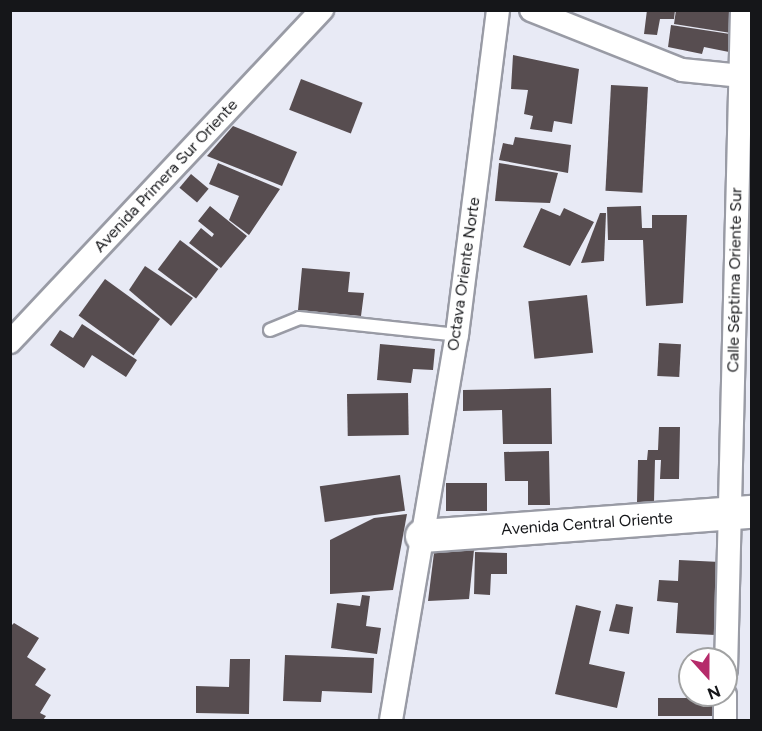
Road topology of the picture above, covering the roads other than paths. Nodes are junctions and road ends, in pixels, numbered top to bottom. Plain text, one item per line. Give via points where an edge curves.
1 (322, 10) edge
2 (498, 10) edge
3 (531, 10) edge
4 (742, 10) edge
5 (745, 77) edge
6 (270, 330) dead end
7 (457, 335) junction
8 (10, 342) edge
9 (741, 513) edge
10 (422, 536) junction
11 (728, 647) edge
12 (391, 720) edge

1 - 8 street, Avenida Primera Sur Oriente
2 - 7 street, Octava Oriente Norte
3 - 5 street via 682,70
4 - 5 street, Calle Séptima Oriente Sur
5 - 9 street, Calle Séptima Oriente Sur
6 - 7 lane via 299,318
7 - 10 street, Octava Oriente Norte
9 - 10 street, Avenida Central Oriente
9 - 11 street, Calle Séptima Oriente Sur
10 - 12 street, Octava Oriente Norte

